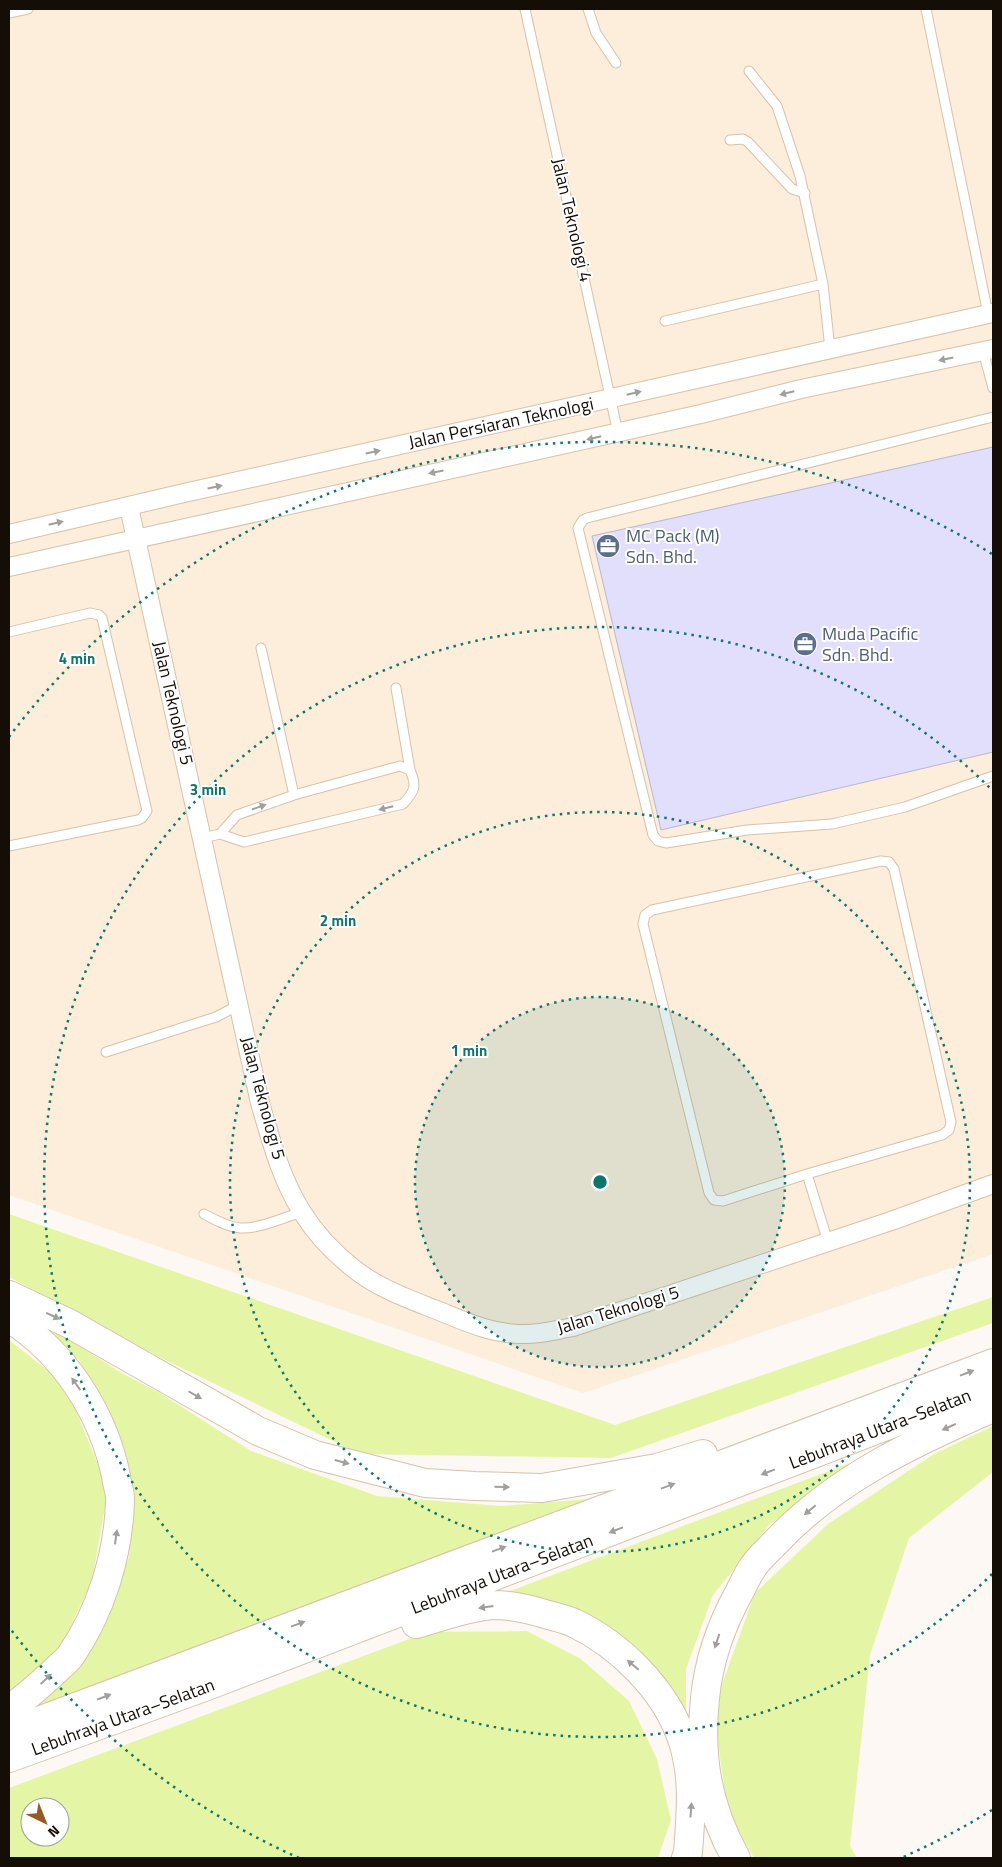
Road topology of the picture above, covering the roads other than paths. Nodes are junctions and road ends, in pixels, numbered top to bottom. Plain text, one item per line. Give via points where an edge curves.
1 (28, 9) edge
2 (525, 9) edge
3 (588, 9) edge
4 (926, 9) edge
5 (9, 13) edge
6 (616, 63) dead end
7 (749, 71) dead end
8 (730, 140) dead end
9 (805, 192) junction
10 (823, 284) junction
11 (991, 313) edge
12 (665, 321) dead end
13 (830, 348) junction
14 (988, 350) edge
15 (993, 388) edge
16 (611, 399) junction
17 (993, 417) edge
18 (618, 432) junction
19 (129, 506) junction
20 (9, 534) edge
21 (136, 537) junction
22 (9, 566) edge
23 (9, 632) edge
24 (261, 648) dead end
25 (396, 688) dead end
26 (410, 770) junction
27 (993, 776) edge
28 (294, 795) junction
29 (220, 834) junction
30 (203, 838) junction
31 (9, 846) edge
32 (240, 1005) junction
33 (106, 1052) dead end
34 (807, 1174) junction
35 (993, 1184) edge
36 (302, 1212) junction
37 (204, 1214) dead end
38 (828, 1242) junction
39 (9, 1295) edge
40 (9, 1318) edge
41 (993, 1363) edge
42 (993, 1385) edge
43 (993, 1408) edge
44 (873, 1409) junction
45 (207, 1686) junction
46 (9, 1710) edge
47 (9, 1732) edge
48 (9, 1758) edge
49 (686, 1858) edge
50 (736, 1858) edge

1 - 5 lane
2 - 16 lane, Jalan Teknologi 4
3 - 6 lane via 596,33
4 - 11 lane
7 - 9 lane via 777,106
8 - 9 lane via 748,142 792,189
9 - 10 lane
10 - 12 lane
10 - 13 lane
11 - 13 street, Jalan Persiaran Teknologi
16 -> 13 street, Jalan Persiaran Teknologi
14 - 15 lane
14 -> 18 street, Jalan Persiaran Teknologi
16 - 18 lane, Jalan Teknologi 4
19 -> 16 street, Jalan Persiaran Teknologi
17 - 27 lane via 587,518 578,528 658,841 666,843 747,830 832,824 905,807
18 -> 21 street, Jalan Persiaran Teknologi
20 -> 19 street, Jalan Persiaran Teknologi
19 - 21 street, Jalan Teknologi 5
21 - 22 street, Jalan Persiaran Teknologi
21 - 30 street, Jalan Teknologi 5
23 - 31 lane via 90,613 102,618 147,811 138,820
24 - 28 lane
25 - 26 lane
26 - 28 lane via 400,766
26 -> 29 lane via 415,780 413,793 403,804 244,842
29 -> 28 lane via 237,815
29 - 30 lane
30 - 32 street, Jalan Teknologi 5
32 - 33 lane via 216,1017
32 - 36 street, Jalan Teknologi 5 via 260,1103 277,1158
34 - 34 lane via 723,1201 711,1197 643,920 652,910 885,860 894,869 951,1126 942,1136
34 - 38 lane
35 - 38 street, Jalan Teknologi 5
36 - 37 lane via 240,1228
36 - 38 street, Jalan Teknologi 5 via 337,1254 373,1281 473,1325 521,1334 573,1327
39 -> 44 highway via 70,1324 258,1431 314,1455 425,1483 542,1488 599,1479 657,1468 798,1426
46 -> 40 highway via 70,1657 93,1617 116,1543 120,1500 112,1459 98,1420 78,1386 57,1358 29,1330
44 -> 41 highway, Lebuhraya Utara–Selatan
42 -> 45 highway, Lebuhraya Utara–Selatan
43 -> 50 highway via 913,1444 835,1490 788,1528 753,1567 725,1618 713,1653 702,1725 704,1767 712,1802 722,1833
47 -> 44 highway, Lebuhraya Utara–Selatan
45 - 48 highway, Lebuhraya Utara–Selatan
49 -> 45 highway via 692,1799 690,1770 682,1737 670,1711 636,1667 599,1637 573,1623 525,1608 494,1605 466,1609

